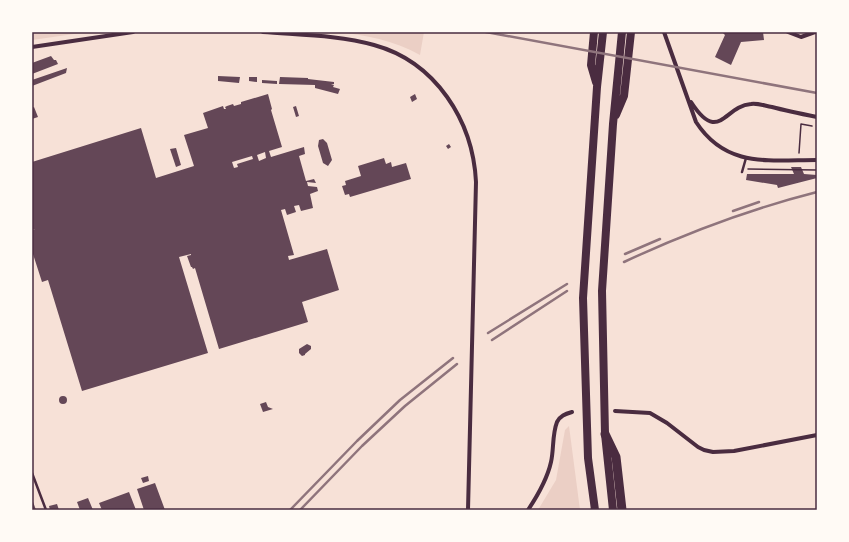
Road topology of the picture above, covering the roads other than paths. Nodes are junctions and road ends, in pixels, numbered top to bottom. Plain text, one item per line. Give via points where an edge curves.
1 (133, 32) edge
2 (263, 32) edge
3 (631, 32) edge
4 (664, 32) edge
5 (788, 32) edge
6 (815, 32) edge
7 (594, 33) edge
8 (603, 34) edge
9 (621, 36) edge
10 (32, 47) edge
11 (598, 87) junction
12 (688, 98) junction
13 (817, 117) edge
14 (613, 124) junction
15 (746, 158) junction
16 (817, 160) edge
17 (742, 172) dead end
18 (615, 411) dead end
19 (572, 412) dead end
20 (605, 434) junction
21 (817, 435) edge
22 (32, 473) edge
23 (46, 510) edge
24 (468, 510) edge
25 (528, 510) edge
26 (595, 510) edge
27 (613, 510) edge
28 (622, 510) edge

1 - 10 street
2 - 24 street via 351,41 387,49 416,66 435,82 449,99 463,124 472,149 476,182
3 - 14 highway via 624,96
4 - 12 street
5 - 6 street via 801,37
7 - 11 highway via 591,66
8 - 11 highway
9 - 14 highway
11 - 26 highway via 582,298 588,458
12 - 13 street via 700,115 712,122 723,120 740,107 751,104
12 - 15 street via 696,122 708,137 726,151
14 - 20 highway via 602,291
15 - 16 street
15 - 17 lane
18 - 21 street via 650,413 667,422 698,447 713,452 734,451
19 - 25 street via 561,416 558,422 546,479
20 - 27 highway
20 - 28 highway via 616,457
22 - 23 lane

